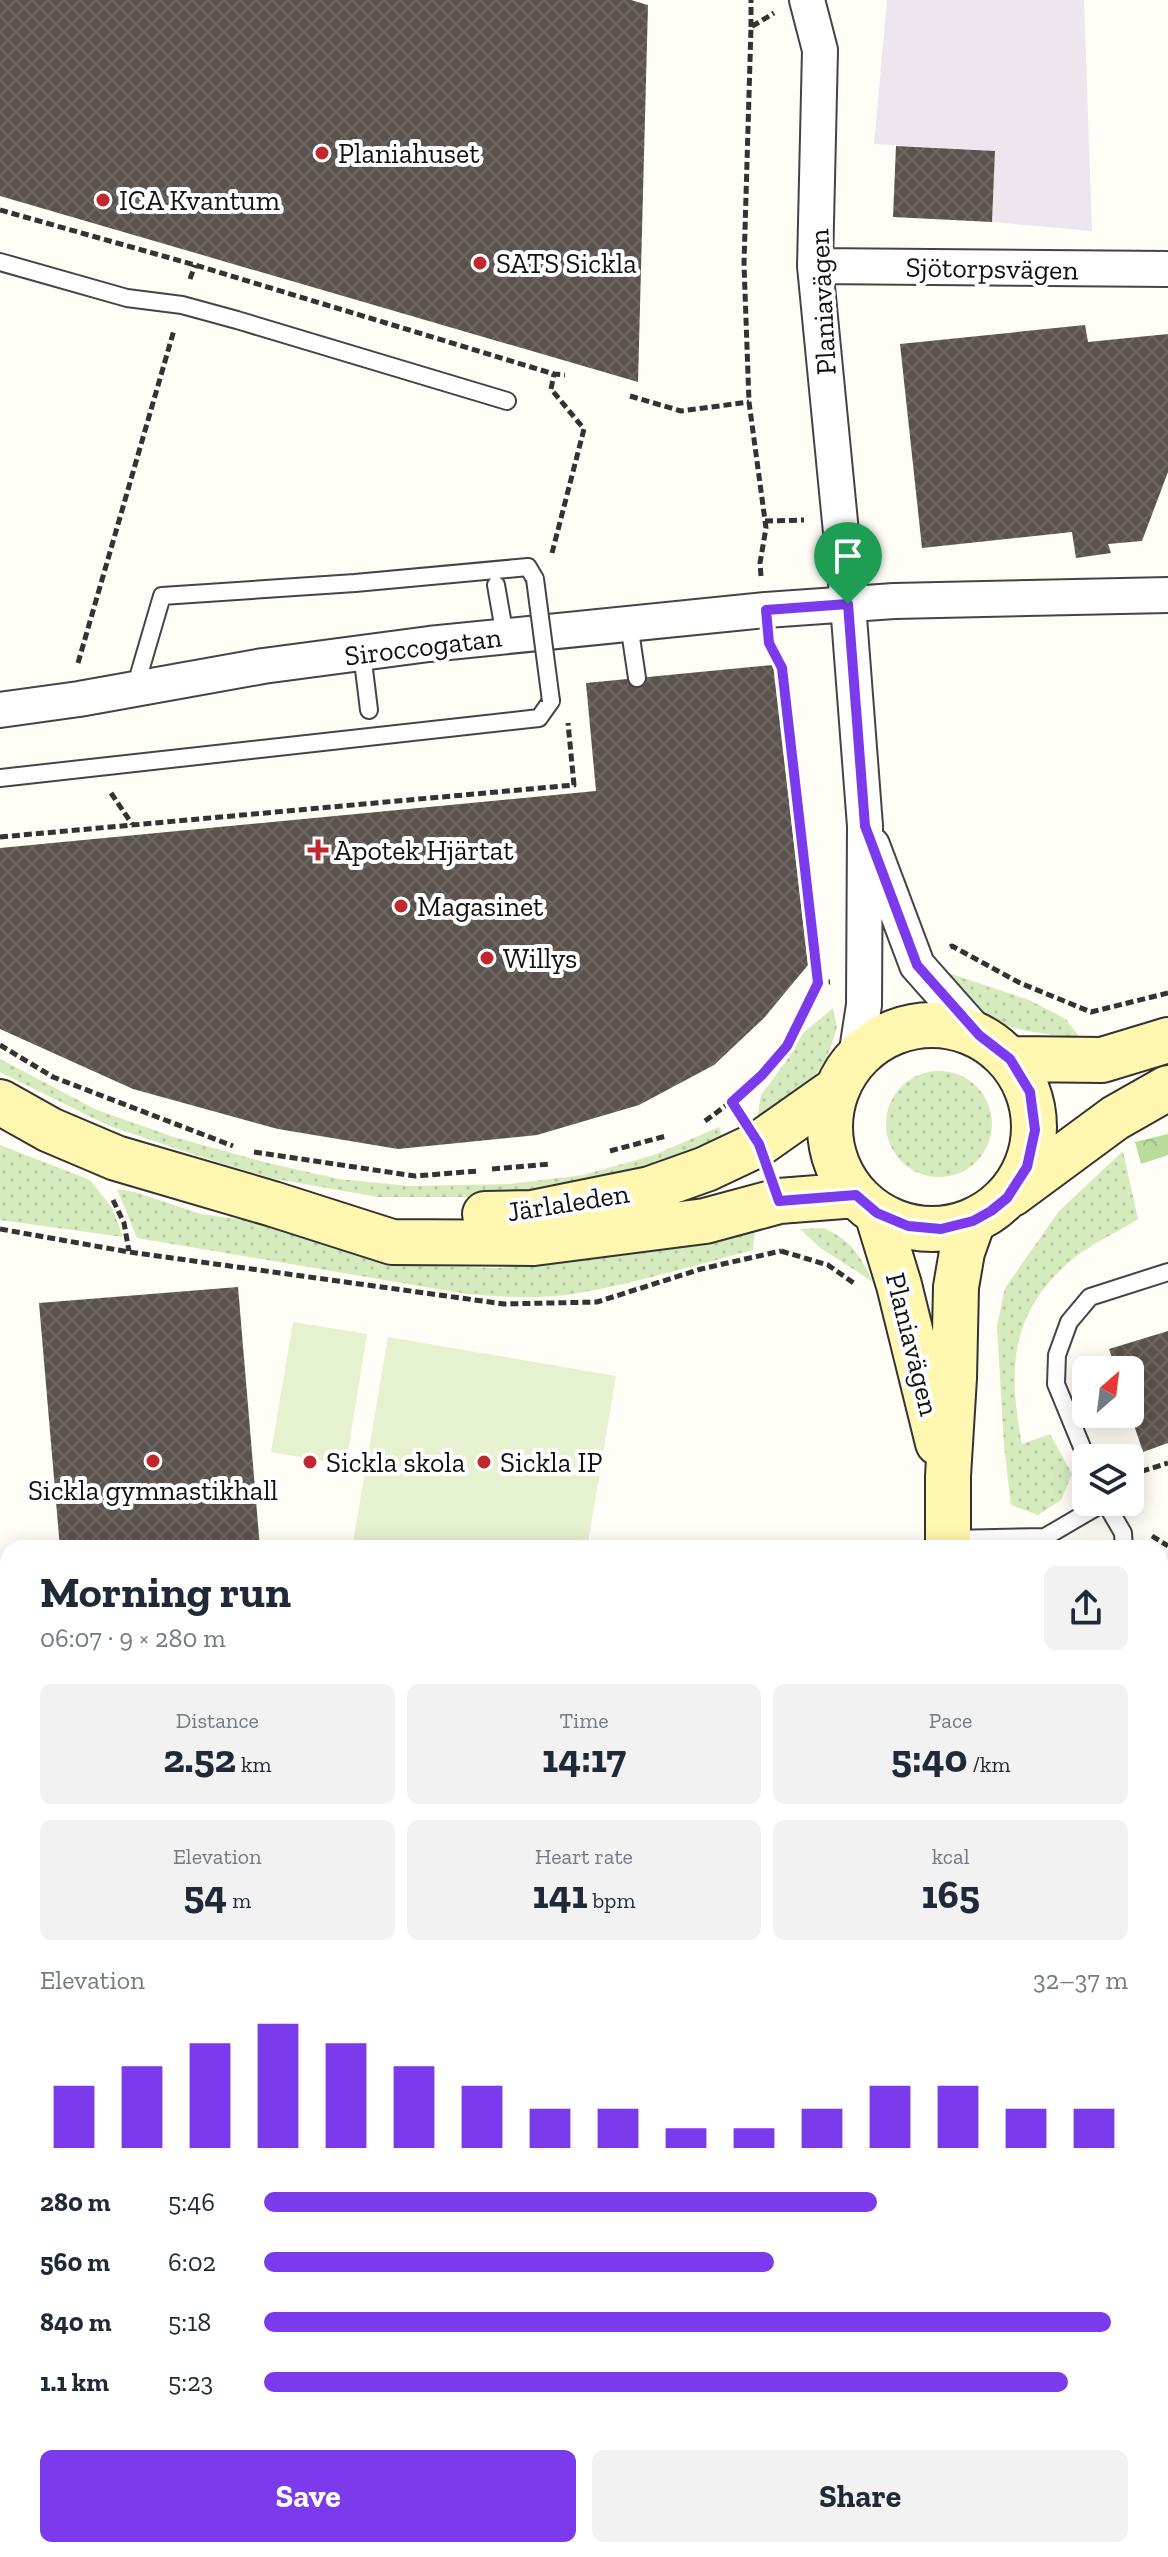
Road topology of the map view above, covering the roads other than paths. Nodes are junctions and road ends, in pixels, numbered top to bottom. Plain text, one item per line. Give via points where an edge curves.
1 (795, 3) edge
2 (0, 262) edge
3 (815, 266) junction
4 (1168, 269) edge
5 (507, 401) dead end
6 (496, 585) dead end
7 (1168, 595) edge
8 (848, 604) junction
9 (629, 624) junction
10 (505, 636) junction
11 (362, 653) junction
12 (637, 678) dead end
13 (135, 688) junction
14 (0, 710) edge
15 (369, 710) dead end
16 (0, 778) edge
17 (865, 826) junction
18 (1168, 1040) edge
19 (995, 1047) junction
20 (847, 1073) junction
21 (1168, 1088) edge
22 (0, 1102) edge
23 (273, 1204) junction
24 (866, 1204) junction
25 (990, 1209) junction
26 (1168, 1272) edge
27 (1081, 1444) edge
28 (948, 1476) junction
29 (948, 1540) edge
30 (1038, 1540) edge
31 (1123, 1540) edge

1 - 3 street, Planiavägen via 820,50
2 - 5 lane via 127,298 182,305
3 - 4 street, Sjötorpsvägen
3 - 8 street, Planiavägen
6 - 10 lane
7 - 8 street
8 - 9 street, Siroccogatan
8 - 17 street, Planiavägen
9 - 10 street, Siroccogatan
9 - 12 lane
10 - 11 street, Siroccogatan
11 - 13 street, Siroccogatan
11 - 15 lane
13 - 14 street, Siroccogatan
13 - 16 lane, bridge via 162,596 528,567 535,579 551,701 539,718
17 - 19 street, Planiavägen via 917,965
17 - 20 street, Planiavägen via 864,1005
18 - 19 main road via 1102,1060
19 - 20 main road via 948,1024 914,1025 883,1036
19 - 25 main road via 1030,1092 1035,1130 1027,1167
20 - 23 main road, Järlaleden via 759,1144 650,1189 532,1213 398,1214
20 - 24 main road via 830,1116 831,1144 840,1171
21 - 25 main road via 1115,1118
22 - 23 main road, Järlaleden via 116,1158
23 - 24 main road, Järlaleden via 392,1242 534,1243 705,1221 779,1201
24 - 25 main road via 908,1226 941,1229
24 - 28 main road, Planiavägen via 899,1285
25 - 28 main road, Planiavägen via 962,1252 956,1287
26 - 27 lane via 1090,1297 1069,1322 1057,1355 1056,1384
28 - 29 main road, Planiavägen
30 - 31 lane via 1105,1502

